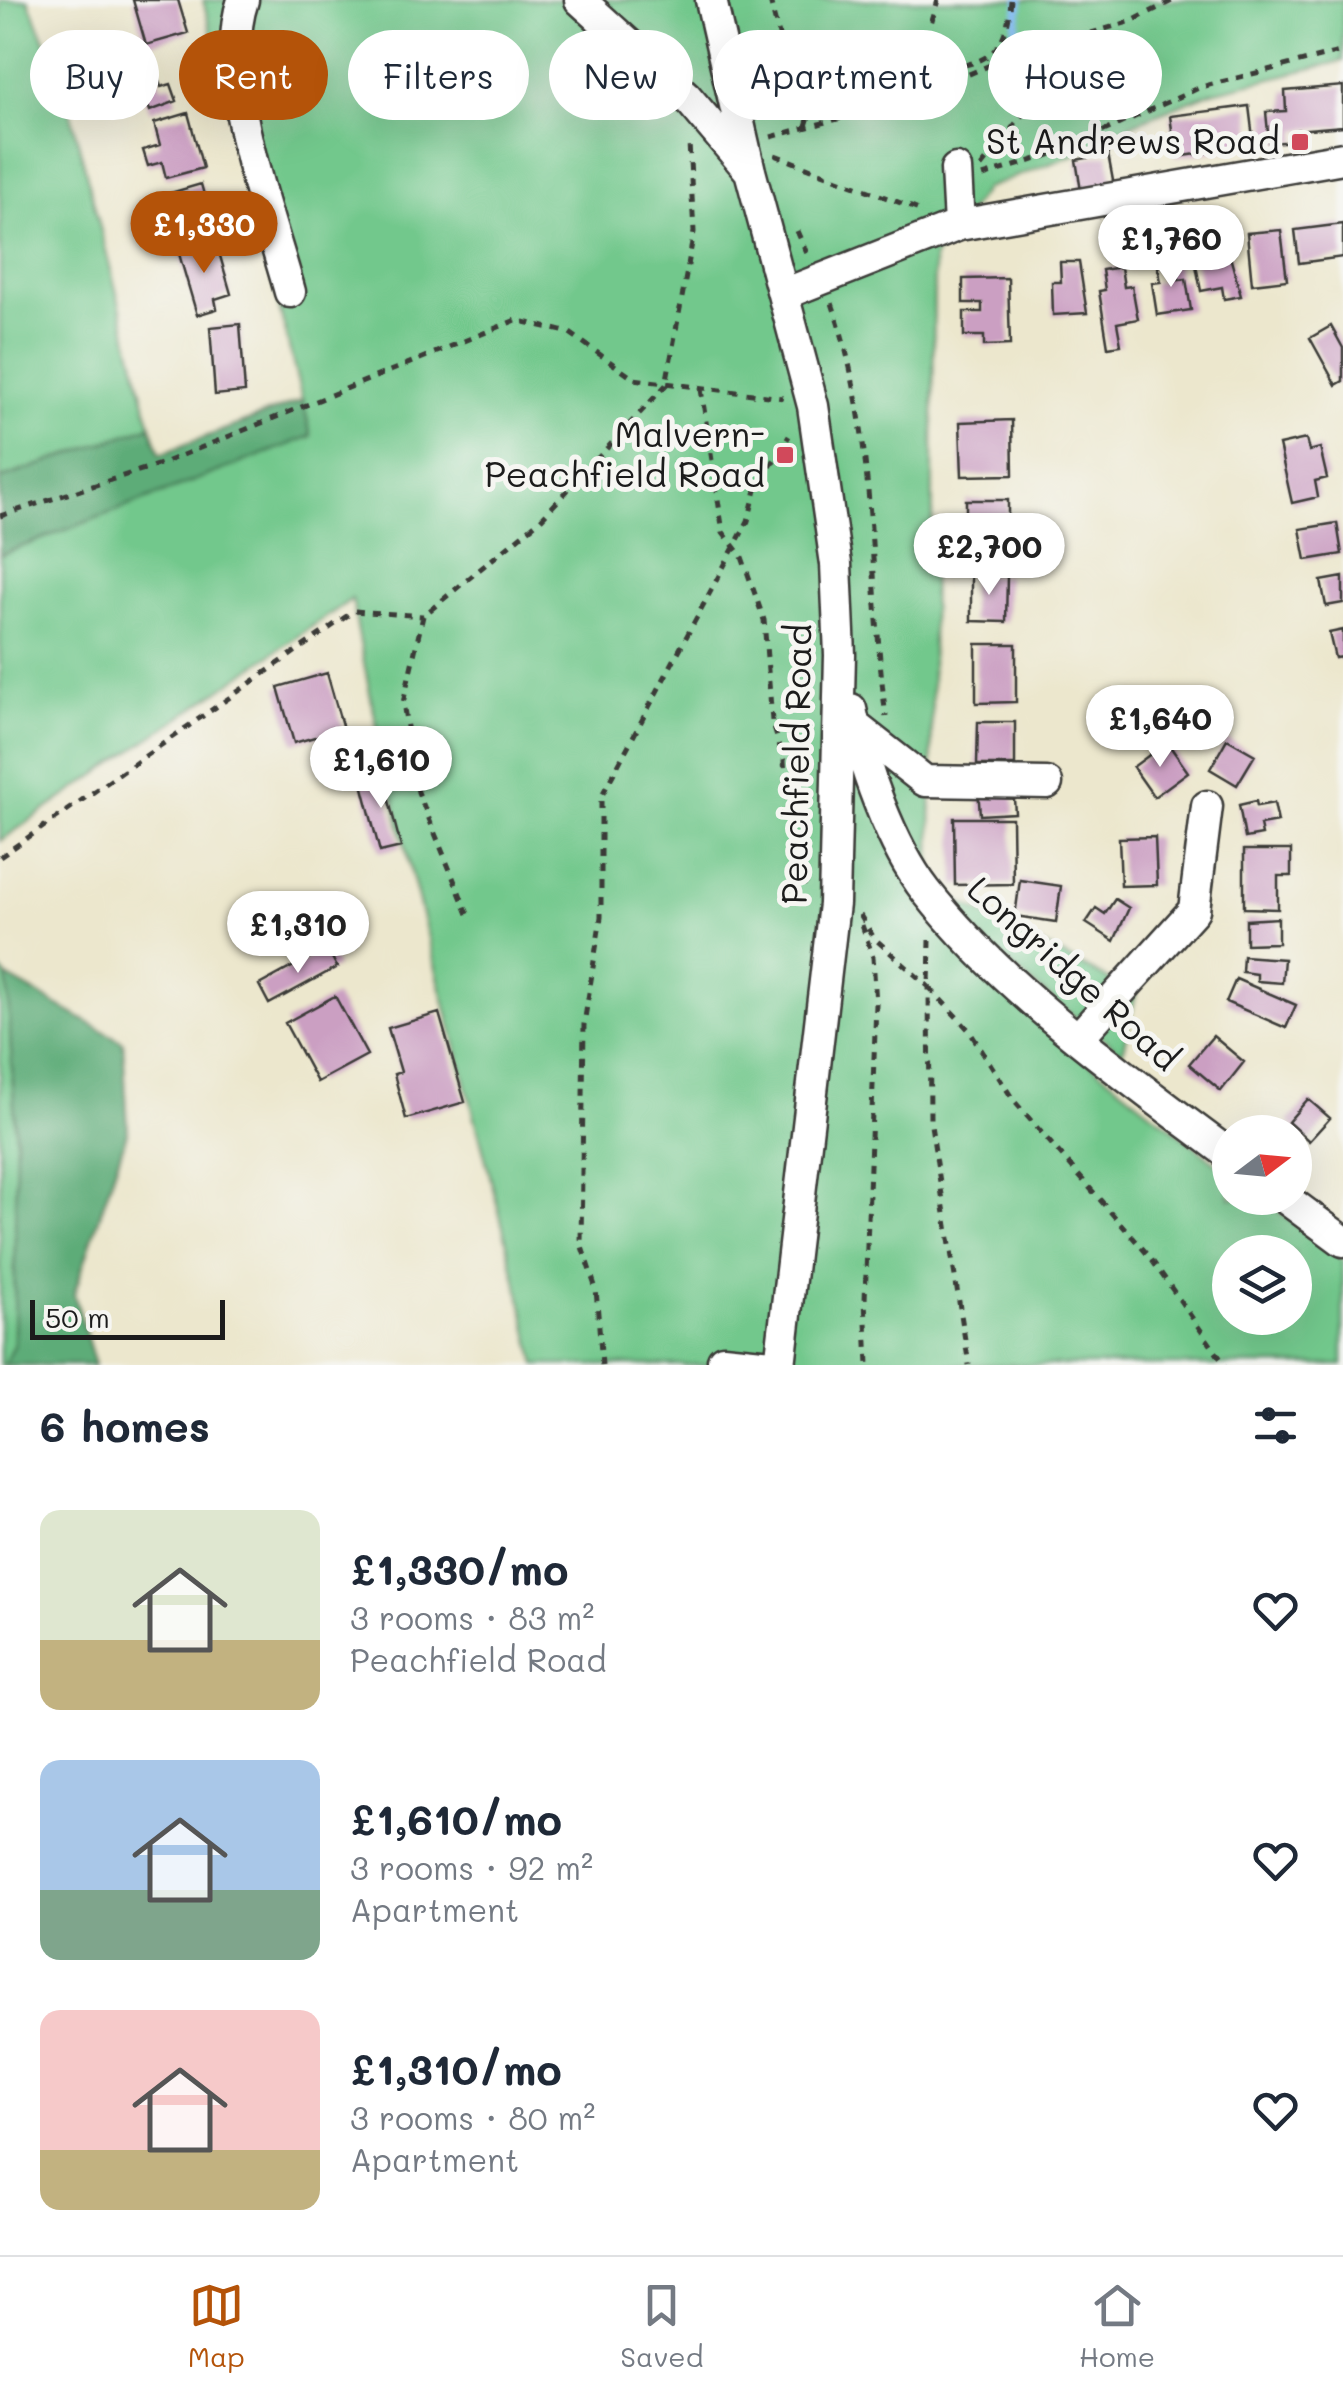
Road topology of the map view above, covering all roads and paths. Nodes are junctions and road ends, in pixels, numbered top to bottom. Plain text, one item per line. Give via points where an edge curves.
1 (244, 0) edge
2 (580, 0) edge
3 (711, 0) edge
4 (770, 0) edge
5 (938, 0) edge
6 (1011, 0) edge
7 (1174, 0) edge
8 (613, 30) edge
9 (780, 30) edge
10 (929, 30) edge
11 (1096, 30) edge
12 (1343, 51) edge
13 (968, 65) edge
14 (693, 103) edge
15 (1162, 105) edge
16 (687, 120) edge
17 (808, 120) edge
18 (835, 120) edge
19 (1018, 120) edge
20 (1128, 120) edge
21 (806, 128) junction
22 (748, 158) junction
23 (1343, 158) edge
24 (956, 169) dead end
25 (959, 225) junction
26 (819, 280) junction
27 (290, 292) dead end
28 (784, 294) junction
29 (666, 385) junction
30 (701, 388) junction
31 (814, 406) junction
32 (0, 516) edge
33 (734, 546) junction
34 (423, 616) junction
35 (840, 655) junction
36 (854, 726) junction
37 (891, 757) junction
38 (1048, 783) dead end
39 (1207, 806) dead end
40 (0, 857) edge
41 (932, 897) junction
42 (850, 906) junction
43 (468, 914) dead end
44 (929, 987) junction
45 (1080, 1037) junction
46 (1212, 1142) edge
47 (1308, 1215) edge
48 (1343, 1241) edge
49 (723, 1360) dead end
50 (602, 1365) edge
51 (772, 1365) edge
52 (780, 1365) edge
53 (868, 1365) edge
54 (969, 1365) edge
55 (1225, 1365) edge

1 - 27 street via 234,28 235,77
2 - 8 street, Peachfield Road
3 - 22 street, Peachfield Road
4 - 9 path
5 - 10 path
6 - 13 path via 998,45 985,60
7 - 11 path
12 - 15 path via 1201,87
14 - 22 street, Peachfield Road
16 - 29 path via 694,232
17 - 21 path
18 - 21 path
19 - 20 path via 971,180
21 - 22 path
22 - 25 path
22 - 28 street, Peachfield Road
23 - 25 street
24 - 25 street
25 - 26 street
26 - 28 street
26 - 37 path via 852,364 864,432
28 - 31 street, Peachfield Road
29 - 30 path
29 - 32 path via 634,379 570,333 516,320 163,464
29 - 34 path via 540,520
30 - 31 path
30 - 33 path via 715,498 723,532
31 - 33 path via 756,490
31 - 35 street, Peachfield Road via 836,564
33 - 42 path via 764,620 792,864 804,882
33 - 50 path via 601,797 601,917 584,1024 580,1244 596,1288
34 - 40 path via 354,610
34 - 43 path via 403,703 418,792
35 - 36 street, Longridge Road
35 - 42 street, Peachfield Road
36 - 37 street
36 - 41 street, Longridge Road via 900,845
37 - 38 street via 925,781
39 - 45 street via 1194,910
41 - 44 path
41 - 45 street, Longridge Road via 980,950
42 - 44 path via 874,938
42 - 52 street, Peachfield Road
42 - 53 path via 872,958 876,1004
44 - 54 path via 930,1119
44 - 55 path via 968,1029 1014,1101 1150,1256
45 - 46 street, Longridge Road
47 - 48 street
49 - 51 street

